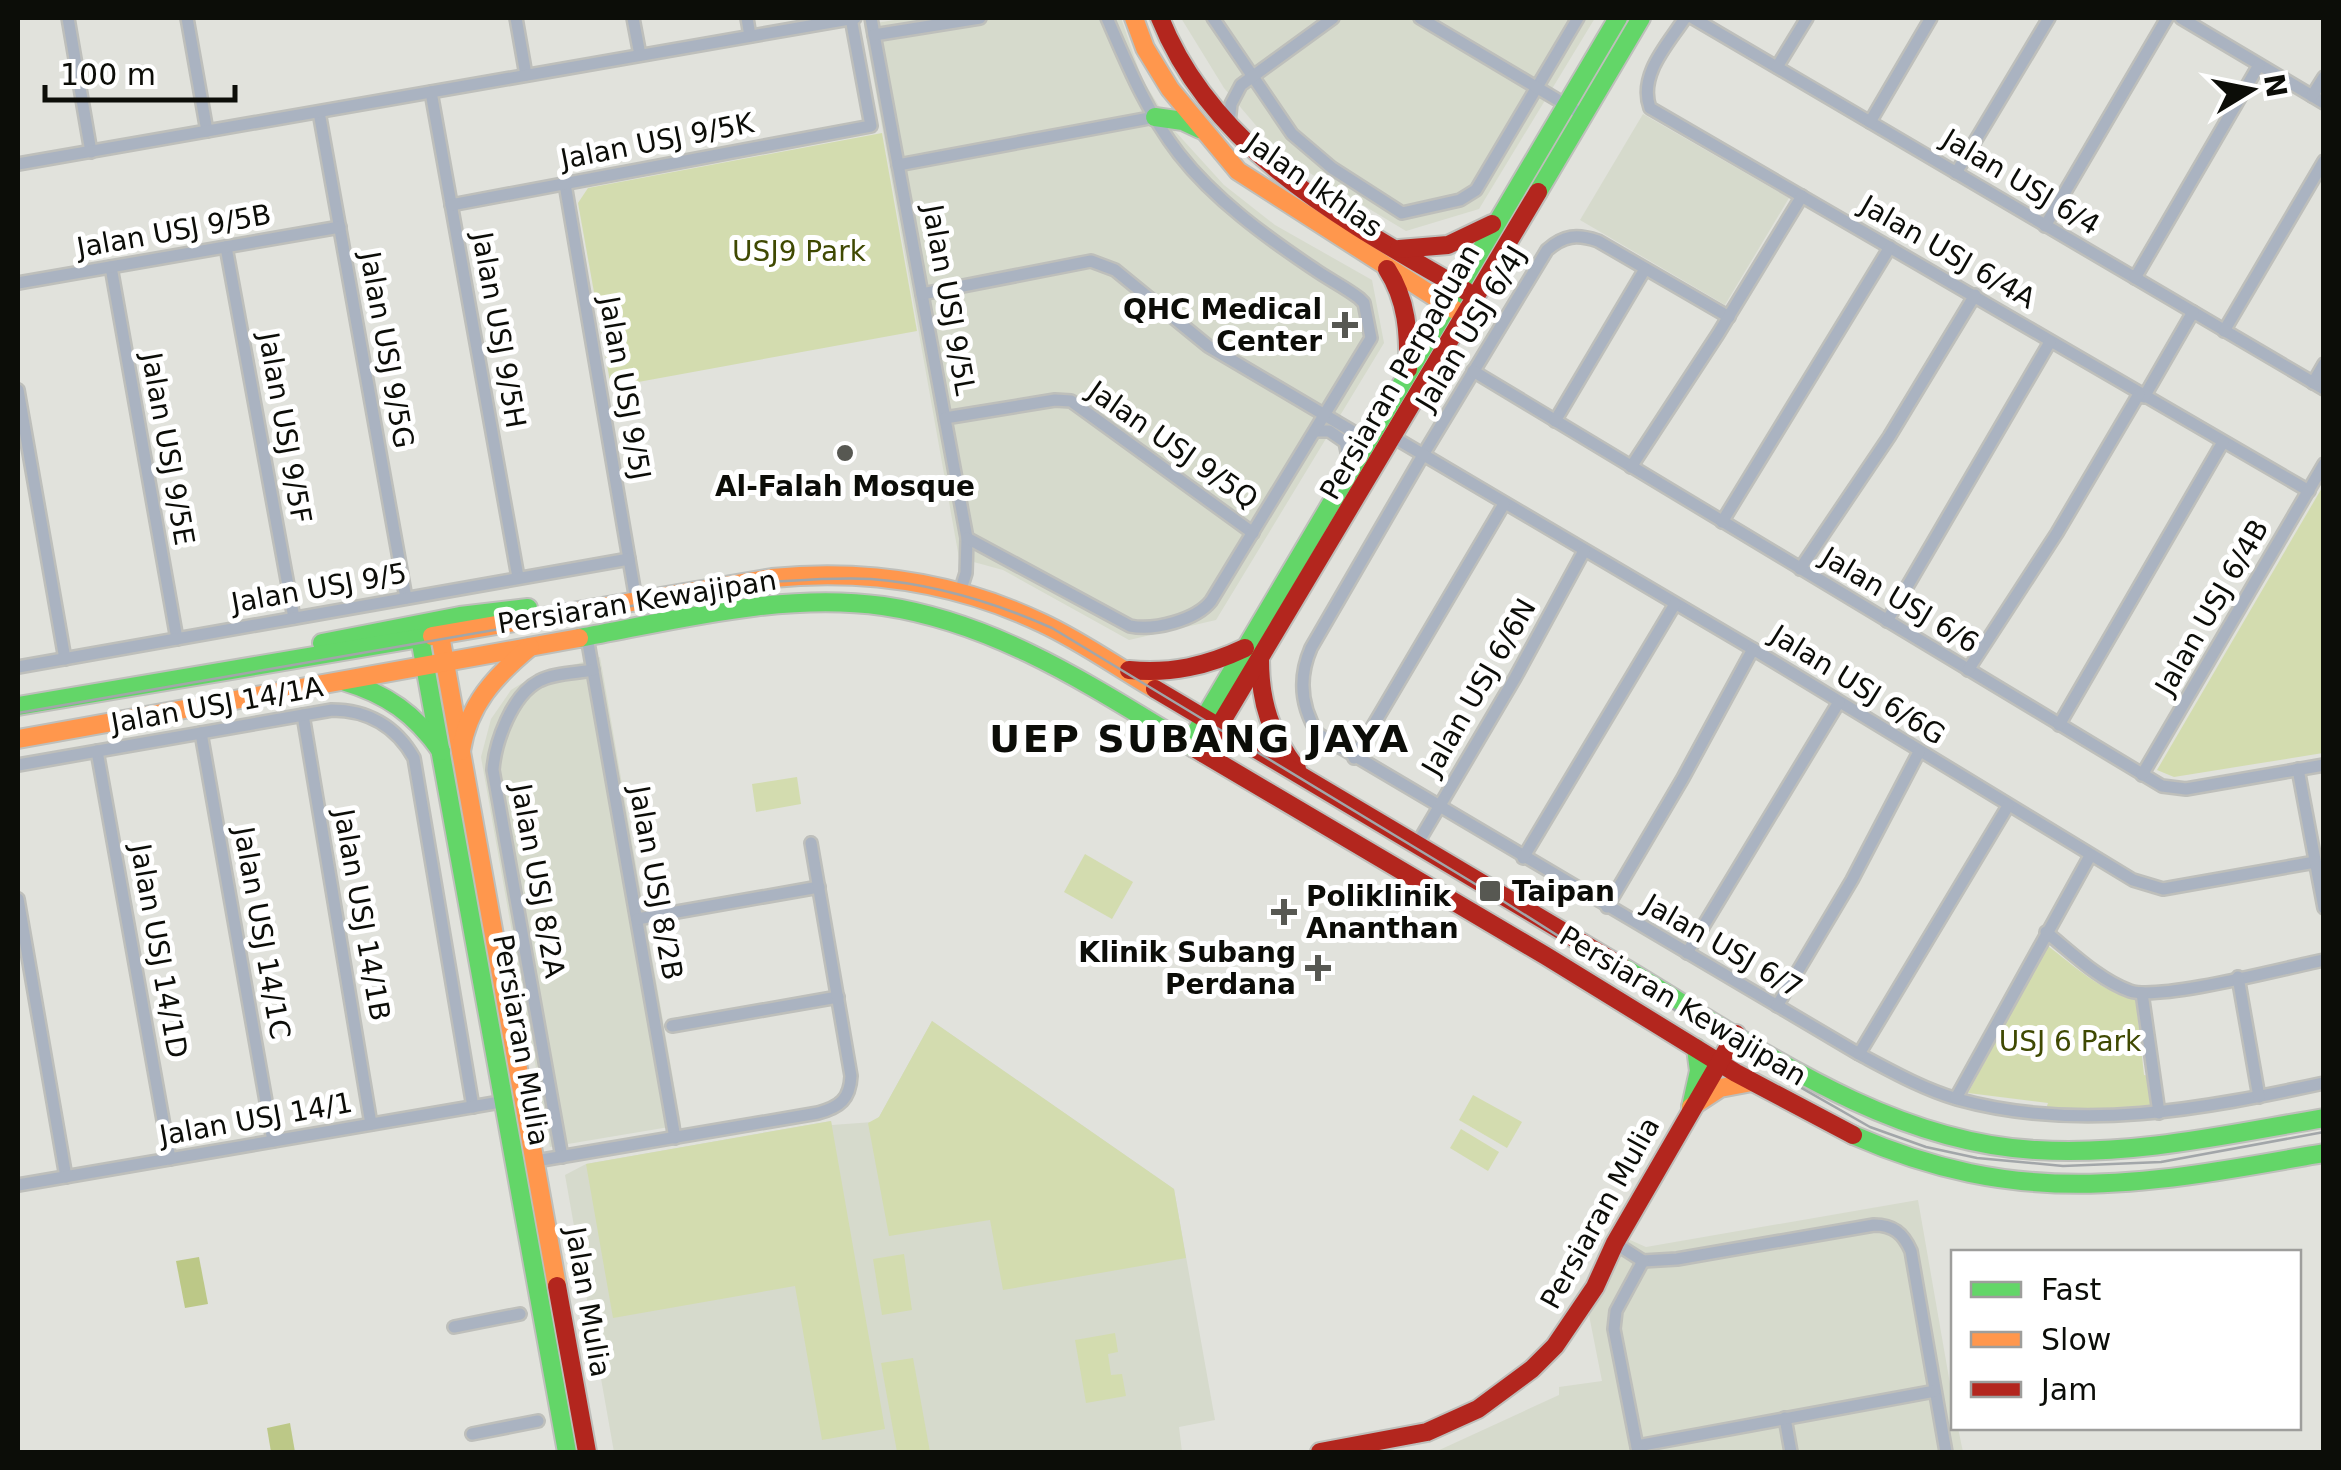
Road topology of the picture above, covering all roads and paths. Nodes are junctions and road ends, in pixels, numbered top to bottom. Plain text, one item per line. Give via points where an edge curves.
1 (68, 18) edge
2 (187, 18) edge
3 (516, 18) edge
4 (634, 18) edge
5 (747, 18) edge
6 (853, 18) edge
7 (871, 18) edge
8 (980, 18) edge
9 (1107, 18) edge
10 (1134, 18) edge
11 (1160, 18) edge
12 (1213, 18) edge
13 (1334, 18) edge
14 (1421, 18) edge
15 (1578, 18) edge
16 (1618, 18) edge
17 (1641, 18) edge
18 (1684, 18) edge
19 (1693, 18) edge
20 (1807, 18) edge
21 (1931, 18) edge
22 (2049, 18) edge
23 (2167, 18) edge
24 (2181, 18) edge
25 (874, 35) junction
26 (750, 36) junction
27 (640, 55) junction
28 (2260, 65) junction
29 (1777, 67) junction
30 (526, 75) junction
31 (1254, 76) junction
32 (2324, 77) edge
33 (1170, 88) junction
34 (1537, 88) junction
35 (432, 92) junction
36 (2318, 100) edge
37 (1566, 104) junction
38 (319, 112) junction
39 (1583, 114) junction
40 (1155, 117) junction
41 (1870, 122) junction
42 (1228, 128) junction
43 (1200, 129) junction
44 (208, 131) junction
45 (91, 152) junction
46 (2324, 160) edge
47 (18, 164) edge
48 (898, 165) junction
49 (1956, 173) junction
50 (564, 184) junction
51 (1802, 196) junction
52 (452, 205) junction
53 (1497, 220) junction
54 (2046, 226) junction
55 (340, 227) junction
56 (226, 247) junction
57 (1890, 247) junction
58 (1390, 257) junction
59 (111, 267) junction
60 (1644, 269) junction
61 (2135, 278) junction
62 (18, 283) edge
63 (1458, 286) junction
64 (922, 294) junction
65 (1475, 296) junction
66 (1975, 296) junction
67 (1456, 311) junction
68 (2192, 312) junction
69 (1729, 317) junction
70 (2224, 331) junction
71 (2050, 342) junction
72 (2324, 364) edge
73 (1473, 372) junction
74 (1407, 374) junction
75 (2318, 386) edge
76 (18, 390) edge
77 (2141, 396) junction
78 (1325, 415) junction
79 (945, 418) junction
80 (1555, 421) junction
81 (1315, 431) junction
82 (1396, 438) junction
83 (1367, 440) junction
84 (2223, 442) junction
85 (1423, 455) junction
86 (2324, 464) edge
87 (1350, 466) junction
88 (1631, 466) junction
89 (2309, 490) junction
90 (1504, 504) junction
91 (1722, 522) junction
92 (1253, 532) junction
93 (966, 538) junction
94 (1584, 551) junction
95 (628, 559) junction
96 (1800, 569) junction
97 (518, 577) junction
98 (960, 592) junction
99 (406, 598) junction
100 (636, 600) junction
101 (1675, 604) junction
102 (611, 605) junction
103 (294, 618) junction
104 (1887, 621) junction
105 (440, 635) junction
106 (587, 636) junction
107 (420, 638) junction
108 (177, 639) junction
109 (530, 646) junction
110 (1753, 649) junction
111 (1253, 654) junction
112 (64, 659) junction
113 (445, 661) junction
114 (425, 664) junction
115 (18, 668) edge
116 (1118, 669) junction
117 (226, 670) junction
118 (593, 670) junction
119 (1968, 670) junction
120 (338, 680) junction
121 (1839, 702) junction
122 (18, 706) edge
123 (303, 715) junction
124 (1210, 725) junction
125 (2059, 725) junction
126 (200, 733) junction
127 (18, 740) edge
128 (1196, 749) junction
129 (440, 750) junction
130 (460, 750) junction
131 (98, 751) junction
132 (1919, 752) junction
133 (1354, 758) junction
134 (18, 765) edge
135 (2324, 765) edge
136 (2298, 769) junction
137 (2142, 775) junction
138 (1302, 776) junction
139 (2008, 806) junction
140 (1439, 808) junction
141 (811, 842) dead end
142 (1416, 846) junction
143 (2090, 856) junction
144 (1524, 858) junction
145 (2316, 862) junction
146 (819, 886) junction
147 (18, 898) edge
148 (1607, 906) junction
149 (2324, 908) edge
150 (636, 918) junction
151 (2046, 932) junction
152 (1687, 954) junction
153 (2324, 960) edge
154 (2238, 977) junction
155 (2142, 993) junction
156 (838, 997) junction
157 (1778, 1006) junction
158 (672, 1026) dead end
159 (1736, 1034) junction
160 (1696, 1048) junction
161 (1859, 1054) junction
162 (1721, 1064) junction
163 (1752, 1082) junction
164 (2324, 1083) edge
165 (524, 1096) junction
166 (2259, 1097) junction
167 (1956, 1098) junction
168 (504, 1102) junction
169 (473, 1107) junction
170 (1691, 1107) junction
171 (2158, 1113) junction
172 (2324, 1118) edge
173 (371, 1124) junction
174 (675, 1138) junction
175 (273, 1141) junction
176 (2324, 1153) edge
177 (562, 1157) junction
178 (170, 1159) junction
179 (536, 1162) junction
180 (66, 1177) junction
181 (18, 1185) edge
182 (1615, 1243) junction
183 (1643, 1261) junction
184 (520, 1314) dead end
185 (454, 1327) dead end
186 (1935, 1391) junction
187 (1786, 1418) junction
188 (538, 1421) dead end
189 (472, 1434) dead end
190 (1638, 1449) edge
191 (568, 1452) edge
192 (587, 1452) edge
193 (1320, 1452) edge
194 (1792, 1452) edge
195 (1946, 1452) edge

1 - 45 street
2 - 44 street
3 - 30 street
4 - 27 street
5 - 26 street
6 - 26 street
6 - 50 street, Jalan USJ 9/5K via 871,126
7 - 25 street, Jalan USJ 9/5L
8 - 25 street
9 - 40 street
10 - 33 main road, Jalan Ikhlas
11 - 42 main road, Jalan Ikhlas
12 - 31 street
13 - 31 street
14 - 34 street
15 - 34 street
16 - 37 main road, Persiaran Perpaduan
17 - 39 main road, Persiaran Perpaduan
18 - 51 street, Jalan USJ 6/4A via 1649,76 1650,108
19 - 29 street, Jalan USJ 6/4
20 - 29 street
21 - 41 street
22 - 49 street
23 - 54 street
24 - 28 street
25 - 48 street, Jalan USJ 9/5L
26 - 27 street
27 - 30 street
28 - 36 street
28 - 61 street
29 - 41 street, Jalan USJ 6/4
30 - 35 street
31 - 34 street via 1292,134 1402,213 1476,190
31 - 42 street via 1236,92
32 - 36 street
33 - 40 main road
33 - 43 main road, Jalan Ikhlas
34 - 37 street
35 - 38 street
35 - 52 street, Jalan USJ 9/5H
37 - 39 street
37 - 53 main road, Persiaran Perpaduan
38 - 44 street
38 - 55 street, Jalan USJ 9/5G
39 - 65 main road, Persiaran Perpaduan
40 - 43 main road
40 - 48 street
40 - 78 street via 1204,182 1364,302 1370,343
41 - 49 street, Jalan USJ 6/4
42 - 58 main road, Jalan Ikhlas via 1272,170
43 - 58 main road, Jalan Ikhlas via 1260,188
44 - 45 street
45 - 47 street
46 - 70 street
48 - 64 street, Jalan USJ 9/5L
49 - 54 street, Jalan USJ 6/4
50 - 52 street, Jalan USJ 9/5K
50 - 95 street, Jalan USJ 9/5J
51 - 57 street, Jalan USJ 6/4A
51 - 69 street
52 - 97 street, Jalan USJ 9/5H
53 - 58 main road via 1475,236
53 - 63 main road, Persiaran Perpaduan
54 - 61 street, Jalan USJ 6/4
55 - 56 street, Jalan USJ 9/5B
55 - 99 street, Jalan USJ 9/5G
56 - 59 street, Jalan USJ 9/5B
56 - 103 street, Jalan USJ 9/5F
57 - 66 street, Jalan USJ 6/4A
57 - 91 street
58 - 63 main road, Jalan Ikhlas
58 - 67 main road, Jalan Ikhlas
58 - 74 main road via 1406,315
59 - 62 street, Jalan USJ 9/5B
59 - 108 street, Jalan USJ 9/5E
60 - 69 street, Jalan USJ 6/4J
60 - 73 street, Jalan USJ 6/4J via 1598,241 1563,237 1547,250
60 - 80 street
61 - 68 street, Jalan USJ 6/4
63 - 65 main road, Jalan Ikhlas
63 - 67 main road, Persiaran Perpaduan
64 - 78 street via 1101,262 1208,346
64 - 79 street, Jalan USJ 9/5L
65 - 67 main road, Persiaran Perpaduan
66 - 71 street, Jalan USJ 6/4A
66 - 96 street
67 - 74 main road, Persiaran Perpaduan
67 - 82 main road, Persiaran Perpaduan
68 - 70 street, Jalan USJ 6/4
68 - 77 street
69 - 88 street
70 - 75 street, Jalan USJ 6/4
71 - 77 street, Jalan USJ 6/4A
71 - 104 street
72 - 75 street
73 - 80 street, Jalan USJ 6/6
73 - 85 street, Jalan USJ 6/4J
74 - 83 main road, Persiaran Perpaduan
76 - 112 street
77 - 84 street, Jalan USJ 6/4A
77 - 119 street
78 - 81 street
78 - 83 street
79 - 92 street, Jalan USJ 9/5Q via 1072,401
79 - 93 street, Jalan USJ 9/5L
80 - 88 street, Jalan USJ 6/6
81 - 87 street via 1346,442
81 - 92 street
82 - 85 street, Jalan USJ 6/6G
82 - 111 main road, Persiaran Perpaduan
83 - 87 main road, Persiaran Perpaduan
84 - 89 street, Jalan USJ 6/4A
84 - 125 street
85 - 90 street, Jalan USJ 6/6G
85 - 133 street, Jalan USJ 6/7 via 1306,661 1302,691 1311,723
86 - 89 street, Jalan USJ 6/4B
87 - 111 main road, Persiaran Perpaduan
88 - 91 street, Jalan USJ 6/6
89 - 137 street, Jalan USJ 6/4B
90 - 94 street, Jalan USJ 6/6G
90 - 133 street
91 - 96 street, Jalan USJ 6/6
92 - 93 street via 1202,612 1138,628
93 - 98 street, Jalan USJ 9/5L
94 - 101 street, Jalan USJ 6/6G
94 - 140 street, Jalan USJ 6/6N
95 - 97 street, Jalan USJ 9/5
95 - 100 street, Jalan USJ 9/5J
96 - 104 street, Jalan USJ 6/6
97 - 99 street, Jalan USJ 9/5
98 - 100 main road, Persiaran Kewajipan via 838,572
98 - 116 main road, Persiaran Kewajipan via 1045,624
99 - 103 street, Jalan USJ 9/5
100 - 102 main road, Persiaran Kewajipan
101 - 110 street, Jalan USJ 6/6G
101 - 144 street
102 - 105 main road, Persiaran Kewajipan
102 - 117 main road, Persiaran Kewajipan via 460,616
103 - 108 street, Jalan USJ 9/5
104 - 119 street, Jalan USJ 6/6
105 - 107 main road, Persiaran Kewajipan
105 - 113 main road, Persiaran Mulia
106 - 109 main road, Persiaran Kewajipan
106 - 118 street, Jalan USJ 8/2B
106 - 128 main road, Persiaran Kewajipan via 767,606 889,606 1030,652
107 - 114 main road, Persiaran Mulia
107 - 117 main road, Persiaran Kewajipan
108 - 112 street, Jalan USJ 9/5
109 - 113 main road, Persiaran Kewajipan
109 - 130 main road via 478,698
110 - 121 street, Jalan USJ 6/6G
110 - 148 street
111 - 116 main road via 1150,673
111 - 124 main road, Persiaran Perpaduan
111 - 138 main road via 1265,719
112 - 115 street, Jalan USJ 9/5
113 - 114 main road, Persiaran Kewajipan
113 - 130 main road, Persiaran Mulia
114 - 120 main road, Persiaran Kewajipan
114 - 129 main road, Persiaran Mulia
116 - 124 main road, Persiaran Kewajipan
117 - 122 main road, Persiaran Kewajipan
118 - 150 street, Jalan USJ 8/2B
118 - 177 street, Jalan USJ 8/2A via 540,679 527,690 500,733 493,770
119 - 125 street, Jalan USJ 6/6
120 - 127 main road, Persiaran Kewajipan
120 - 129 main road via 376,690 410,711
121 - 132 street, Jalan USJ 6/6G
121 - 152 street
123 - 126 street, Jalan USJ 14/1A
123 - 169 street, Jalan USJ 14/1A via 370,714 414,758
123 - 173 street, Jalan USJ 14/1B
124 - 128 main road, Persiaran Perpaduan
124 - 138 main road, Persiaran Kewajipan
125 - 137 street, Jalan USJ 6/6
126 - 131 street, Jalan USJ 14/1A
126 - 175 street, Jalan USJ 14/1C
128 - 160 main road, Persiaran Kewajipan
129 - 168 main road, Persiaran Mulia
130 - 165 main road, Persiaran Mulia
131 - 134 street, Jalan USJ 14/1A
131 - 178 street, Jalan USJ 14/1D
132 - 139 street, Jalan USJ 6/6G
132 - 157 street
133 - 140 street, Jalan USJ 6/7
135 - 136 street, Jalan USJ 6/6
136 - 137 street, Jalan USJ 6/6 via 2173,790
136 - 145 street
138 - 142 main road, Persiaran Kewajipan
139 - 143 street, Jalan USJ 6/6G
139 - 161 street
140 - 142 street, Jalan USJ 6/6N
140 - 144 street, Jalan USJ 6/7
141 - 146 street
142 - 159 main road, Persiaran Kewajipan
143 - 145 street, Jalan USJ 6/6G via 2163,889
143 - 151 street
144 - 148 street, Jalan USJ 6/7
145 - 149 street
146 - 150 street
146 - 156 street
147 - 180 street
148 - 152 street, Jalan USJ 6/7
150 - 174 street, Jalan USJ 8/2B
151 - 155 street via 2110,980
151 - 167 street
152 - 157 street, Jalan USJ 6/7
153 - 154 street
154 - 155 street
154 - 166 street
155 - 171 street
156 - 158 street
156 - 174 street via 851,1076 839,1106
157 - 161 street, Jalan USJ 6/7
159 - 162 main road, Persiaran Mulia
159 - 172 main road, Persiaran Kewajipan via 1840,1094 1904,1121 2018,1150 2128,1149
160 - 162 main road, Persiaran Kewajipan
160 - 170 main road
161 - 167 street, Jalan USJ 6/7
162 - 163 main road, Persiaran Kewajipan
162 - 170 main road, Persiaran Mulia
163 - 170 main road via 1720,1088
163 - 176 main road, Persiaran Kewajipan via 1907,1158 2036,1184 2140,1184
164 - 166 street, Jalan USJ 6/7
165 - 168 street, Jalan USJ 14/1
165 - 179 main road, Persiaran Mulia
166 - 171 street, Jalan USJ 6/7
167 - 171 street, Jalan USJ 6/7 via 2062,1116
168 - 169 street, Jalan USJ 14/1
168 - 191 main road, Persiaran Mulia
169 - 173 street, Jalan USJ 14/1
170 - 182 main road, Persiaran Mulia
173 - 175 street, Jalan USJ 14/1
174 - 177 street
175 - 178 street, Jalan USJ 14/1
177 - 179 street
178 - 180 street, Jalan USJ 14/1
179 - 192 main road, Jalan Mulia
180 - 181 street, Jalan USJ 14/1
182 - 183 street
182 - 193 main road, Persiaran Mulia via 1555,1346 1504,1392 1427,1432
183 - 186 street via 1887,1226 1911,1251
183 - 190 street via 1616,1311 1614,1329
184 - 185 street
186 - 187 street
186 - 195 street
187 - 190 street
187 - 194 street
188 - 189 street

